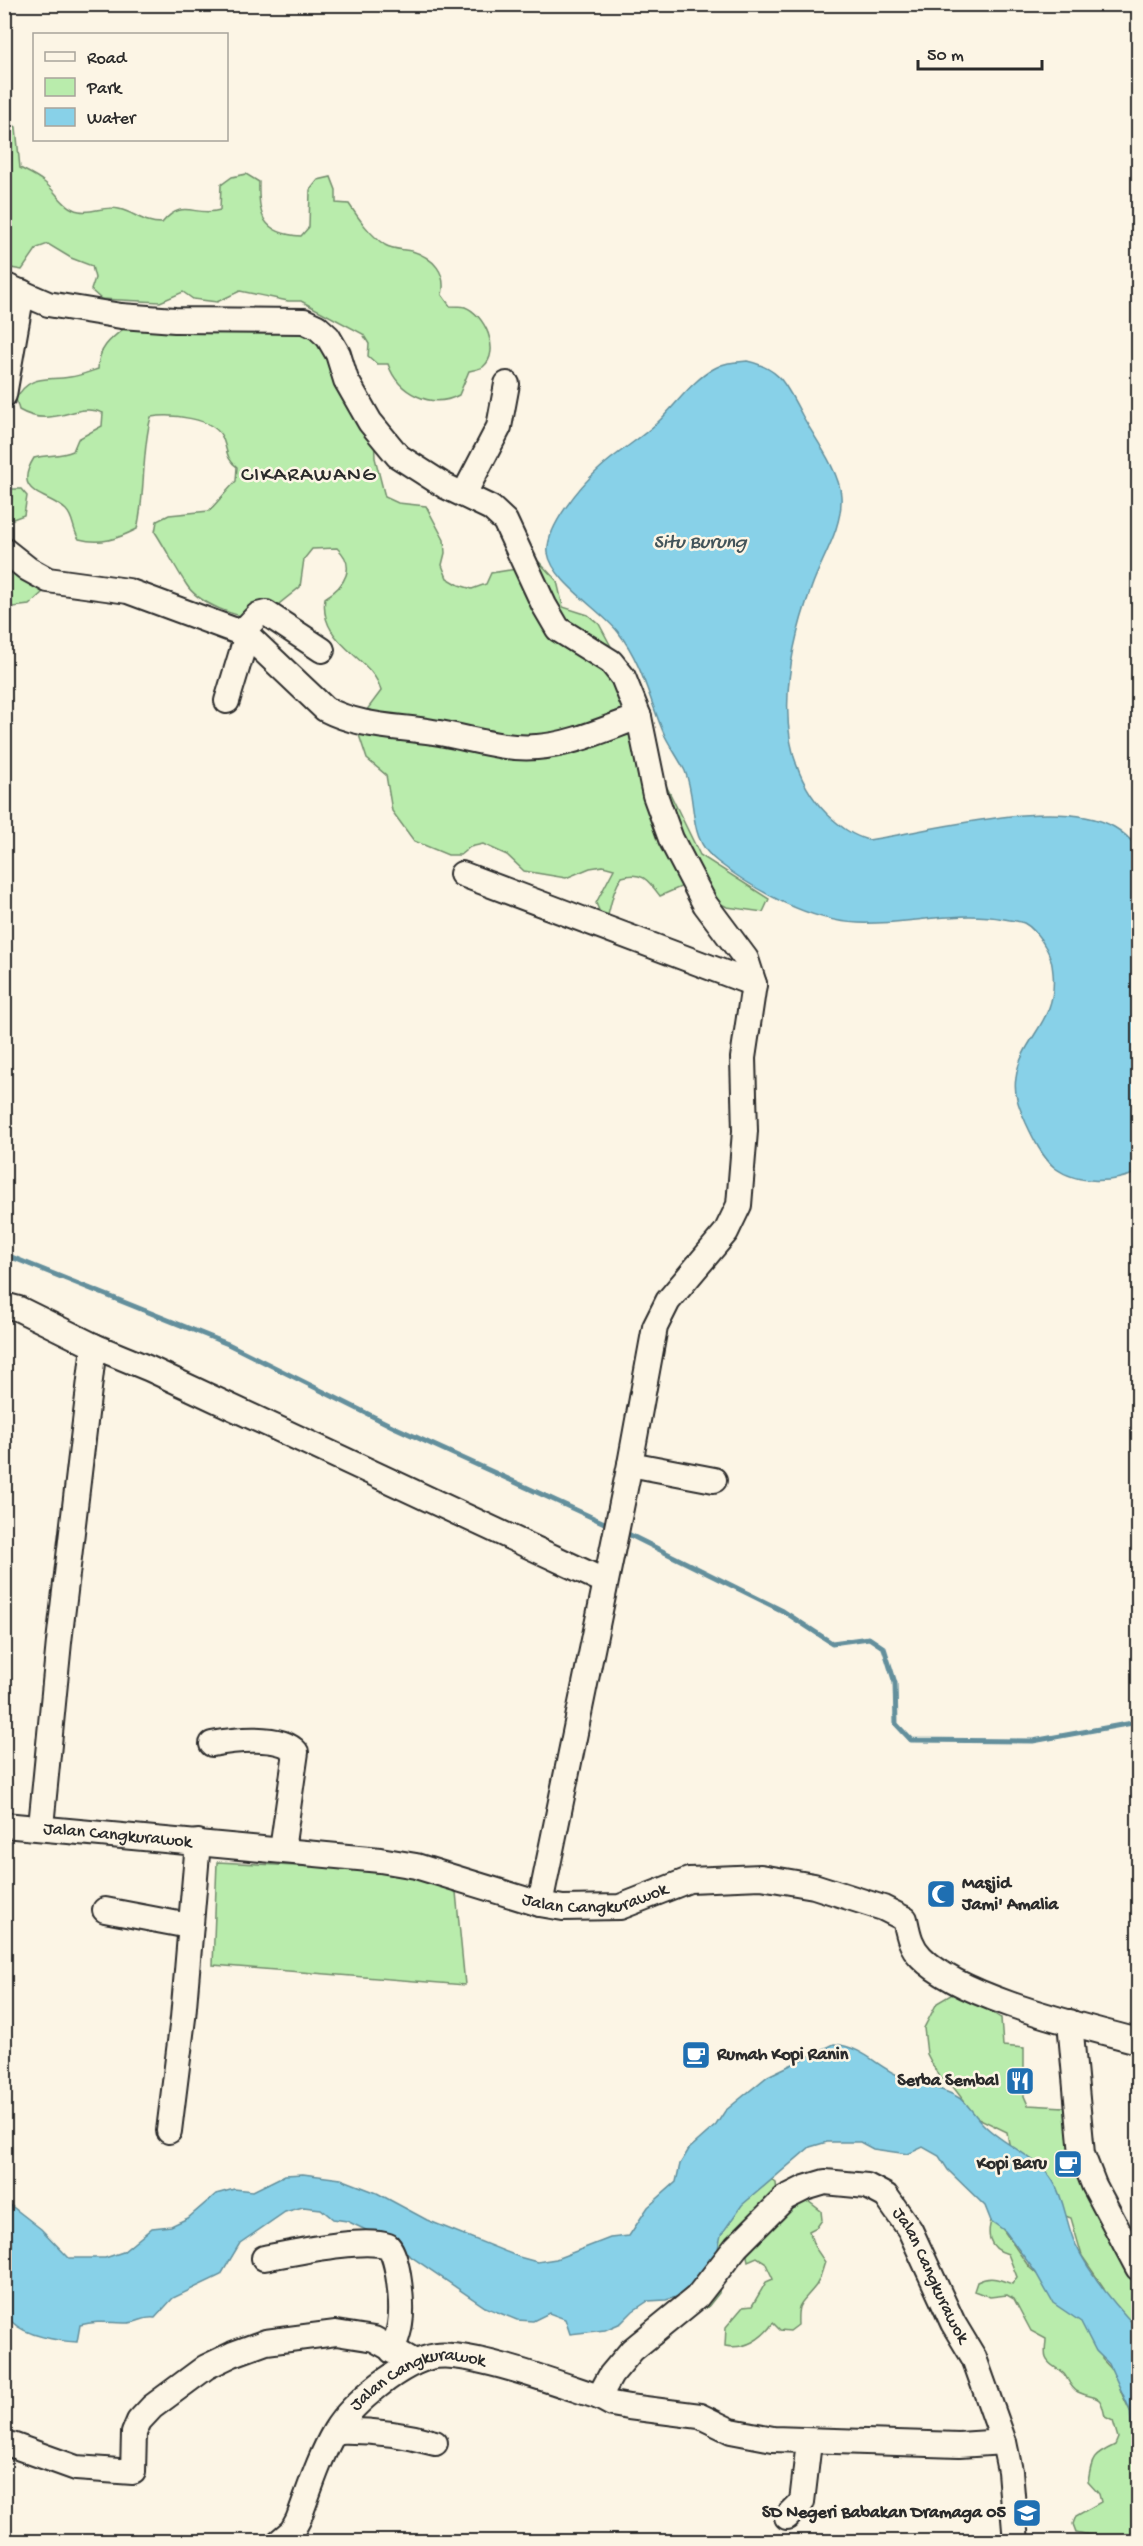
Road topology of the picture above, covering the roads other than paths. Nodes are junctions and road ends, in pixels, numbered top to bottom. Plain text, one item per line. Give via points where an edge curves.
1 (13, 288) edge
2 (507, 384) dead end
3 (4, 396) edge
4 (464, 494) junction
5 (4, 550) edge
6 (244, 634) junction
7 (322, 650) dead end
8 (227, 701) dead end
9 (639, 717) junction
10 (462, 874) dead end
11 (754, 984) junction
12 (4, 1305) edge
13 (94, 1346) junction
14 (630, 1464) junction
15 (714, 1480) dead end
16 (604, 1581) junction
17 (212, 1744) dead end
18 (4, 1825) edge
19 (41, 1826) junction
20 (198, 1842) junction
21 (282, 1850) junction
22 (540, 1904) junction
23 (105, 1910) dead end
24 (189, 1926) junction
25 (1070, 2022) junction
26 (1138, 2041) edge
27 (170, 2131) dead end
28 (264, 2258) dead end
29 (1138, 2268) edge
30 (392, 2351) junction
31 (415, 2362) junction
32 (599, 2397) junction
33 (336, 2431) junction
34 (809, 2442) junction
35 (1004, 2442) junction
36 (435, 2443) dead end
37 (4, 2445) edge
38 (787, 2517) dead end
39 (279, 2541) edge
40 (1016, 2541) edge

1 - 3 street
1 - 4 street via 48,304 121,316 304,321 328,337 370,422 398,456 437,482
2 - 4 street via 499,427
4 - 9 street via 505,520 550,618 558,628 611,663 623,677
5 - 6 street via 48,580 128,591
6 - 7 street via 258,615 266,613
6 - 8 street
6 - 9 street via 326,709 367,724 496,745 538,747
9 - 11 street via 656,795 671,839 705,904 746,959
10 - 11 street
11 - 14 street via 743,1058 745,1131 739,1205 726,1232 668,1301 655,1327
12 - 13 street
13 - 16 street
13 - 19 street
14 - 15 street
14 - 16 street
16 - 22 street
17 - 21 street via 261,1740 296,1752
18 - 19 street, Jalan Cangkurawok
19 - 20 street, Jalan Cangkurawok
20 - 21 street, Jalan Cangkurawok
20 - 24 street
21 - 22 street, Jalan Cangkurawok via 416,1866
22 - 25 street, Jalan Cangkurawok via 600,1909 640,1901 689,1880 787,1880 883,1908 905,1919 910,1941 936,1970 1012,2005
23 - 24 street
24 - 27 street
25 - 26 street, Jalan Cangkurawok
25 - 29 street via 1082,2154
28 - 30 street via 324,2248 388,2246 394,2257 401,2307
30 - 31 street
30 - 37 street via 374,2339 336,2333 266,2343 233,2354 206,2367 139,2421 134,2433 133,2472 76,2468
31 - 32 street, Jalan Cangkurawok via 436,2356 469,2358
31 - 33 street, Jalan Cangkurawok via 381,2384
32 - 34 street via 629,2407 700,2416 744,2434
32 - 35 street, Jalan Cangkurawok via 632,2350 697,2297 765,2215 805,2188 825,2182 843,2183 867,2186 886,2196 910,2230 953,2323 974,2358
33 - 36 street via 388,2433
33 - 39 street, Jalan Cangkurawok via 298,2520
34 - 35 street
34 - 38 street via 802,2502
35 - 40 street, Jalan Cangkurawok

